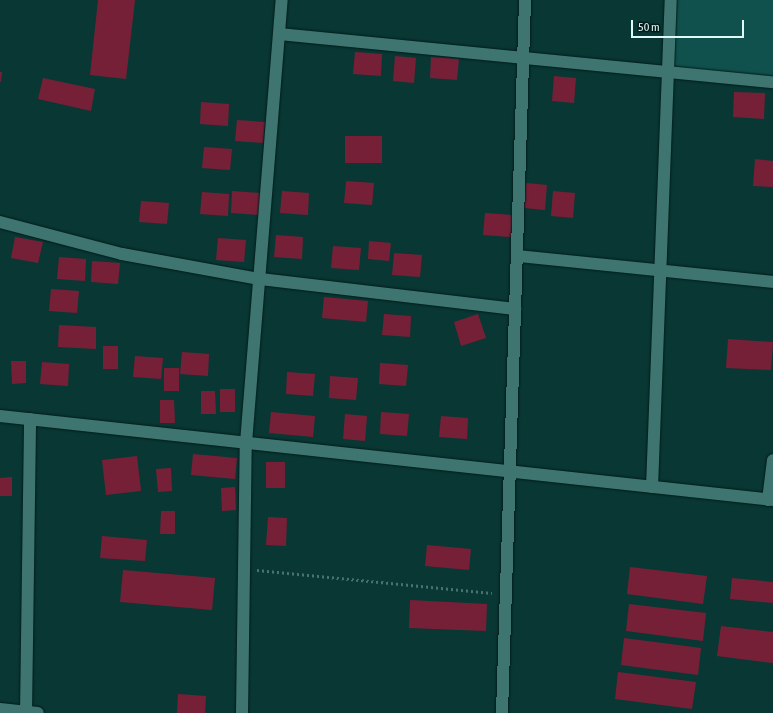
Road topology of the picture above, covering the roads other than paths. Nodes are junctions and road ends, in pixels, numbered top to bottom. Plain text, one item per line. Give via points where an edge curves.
1 (282, 0) edge
2 (525, 0) edge
3 (671, 0) edge
4 (280, 34) junction
5 (524, 57) junction
6 (667, 71) junction
7 (773, 82) edge
8 (0, 222) edge
9 (518, 256) junction
10 (662, 271) junction
11 (260, 279) junction
12 (773, 282) edge
13 (516, 309) junction
14 (0, 416) edge
15 (30, 419) junction
16 (246, 443) junction
17 (773, 460) edge
18 (508, 471) junction
19 (652, 487) junction
20 (770, 500) edge
21 (0, 709) edge
22 (26, 712) edge
23 (38, 713) edge
24 (242, 713) edge
25 (502, 713) edge

1 - 4 street
2 - 5 street
3 - 6 street
4 - 5 street
4 - 11 street
5 - 6 street
5 - 9 street
6 - 7 street
6 - 10 street
8 - 11 street via 122,254
9 - 10 street
9 - 13 street
10 - 12 street
10 - 19 street
11 - 13 street
11 - 16 street
13 - 18 street
14 - 15 street
15 - 16 street
15 - 22 street
16 - 18 street
16 - 24 street
17 - 20 street
18 - 19 street
18 - 25 street
19 - 20 street
21 - 22 street
22 - 23 street

